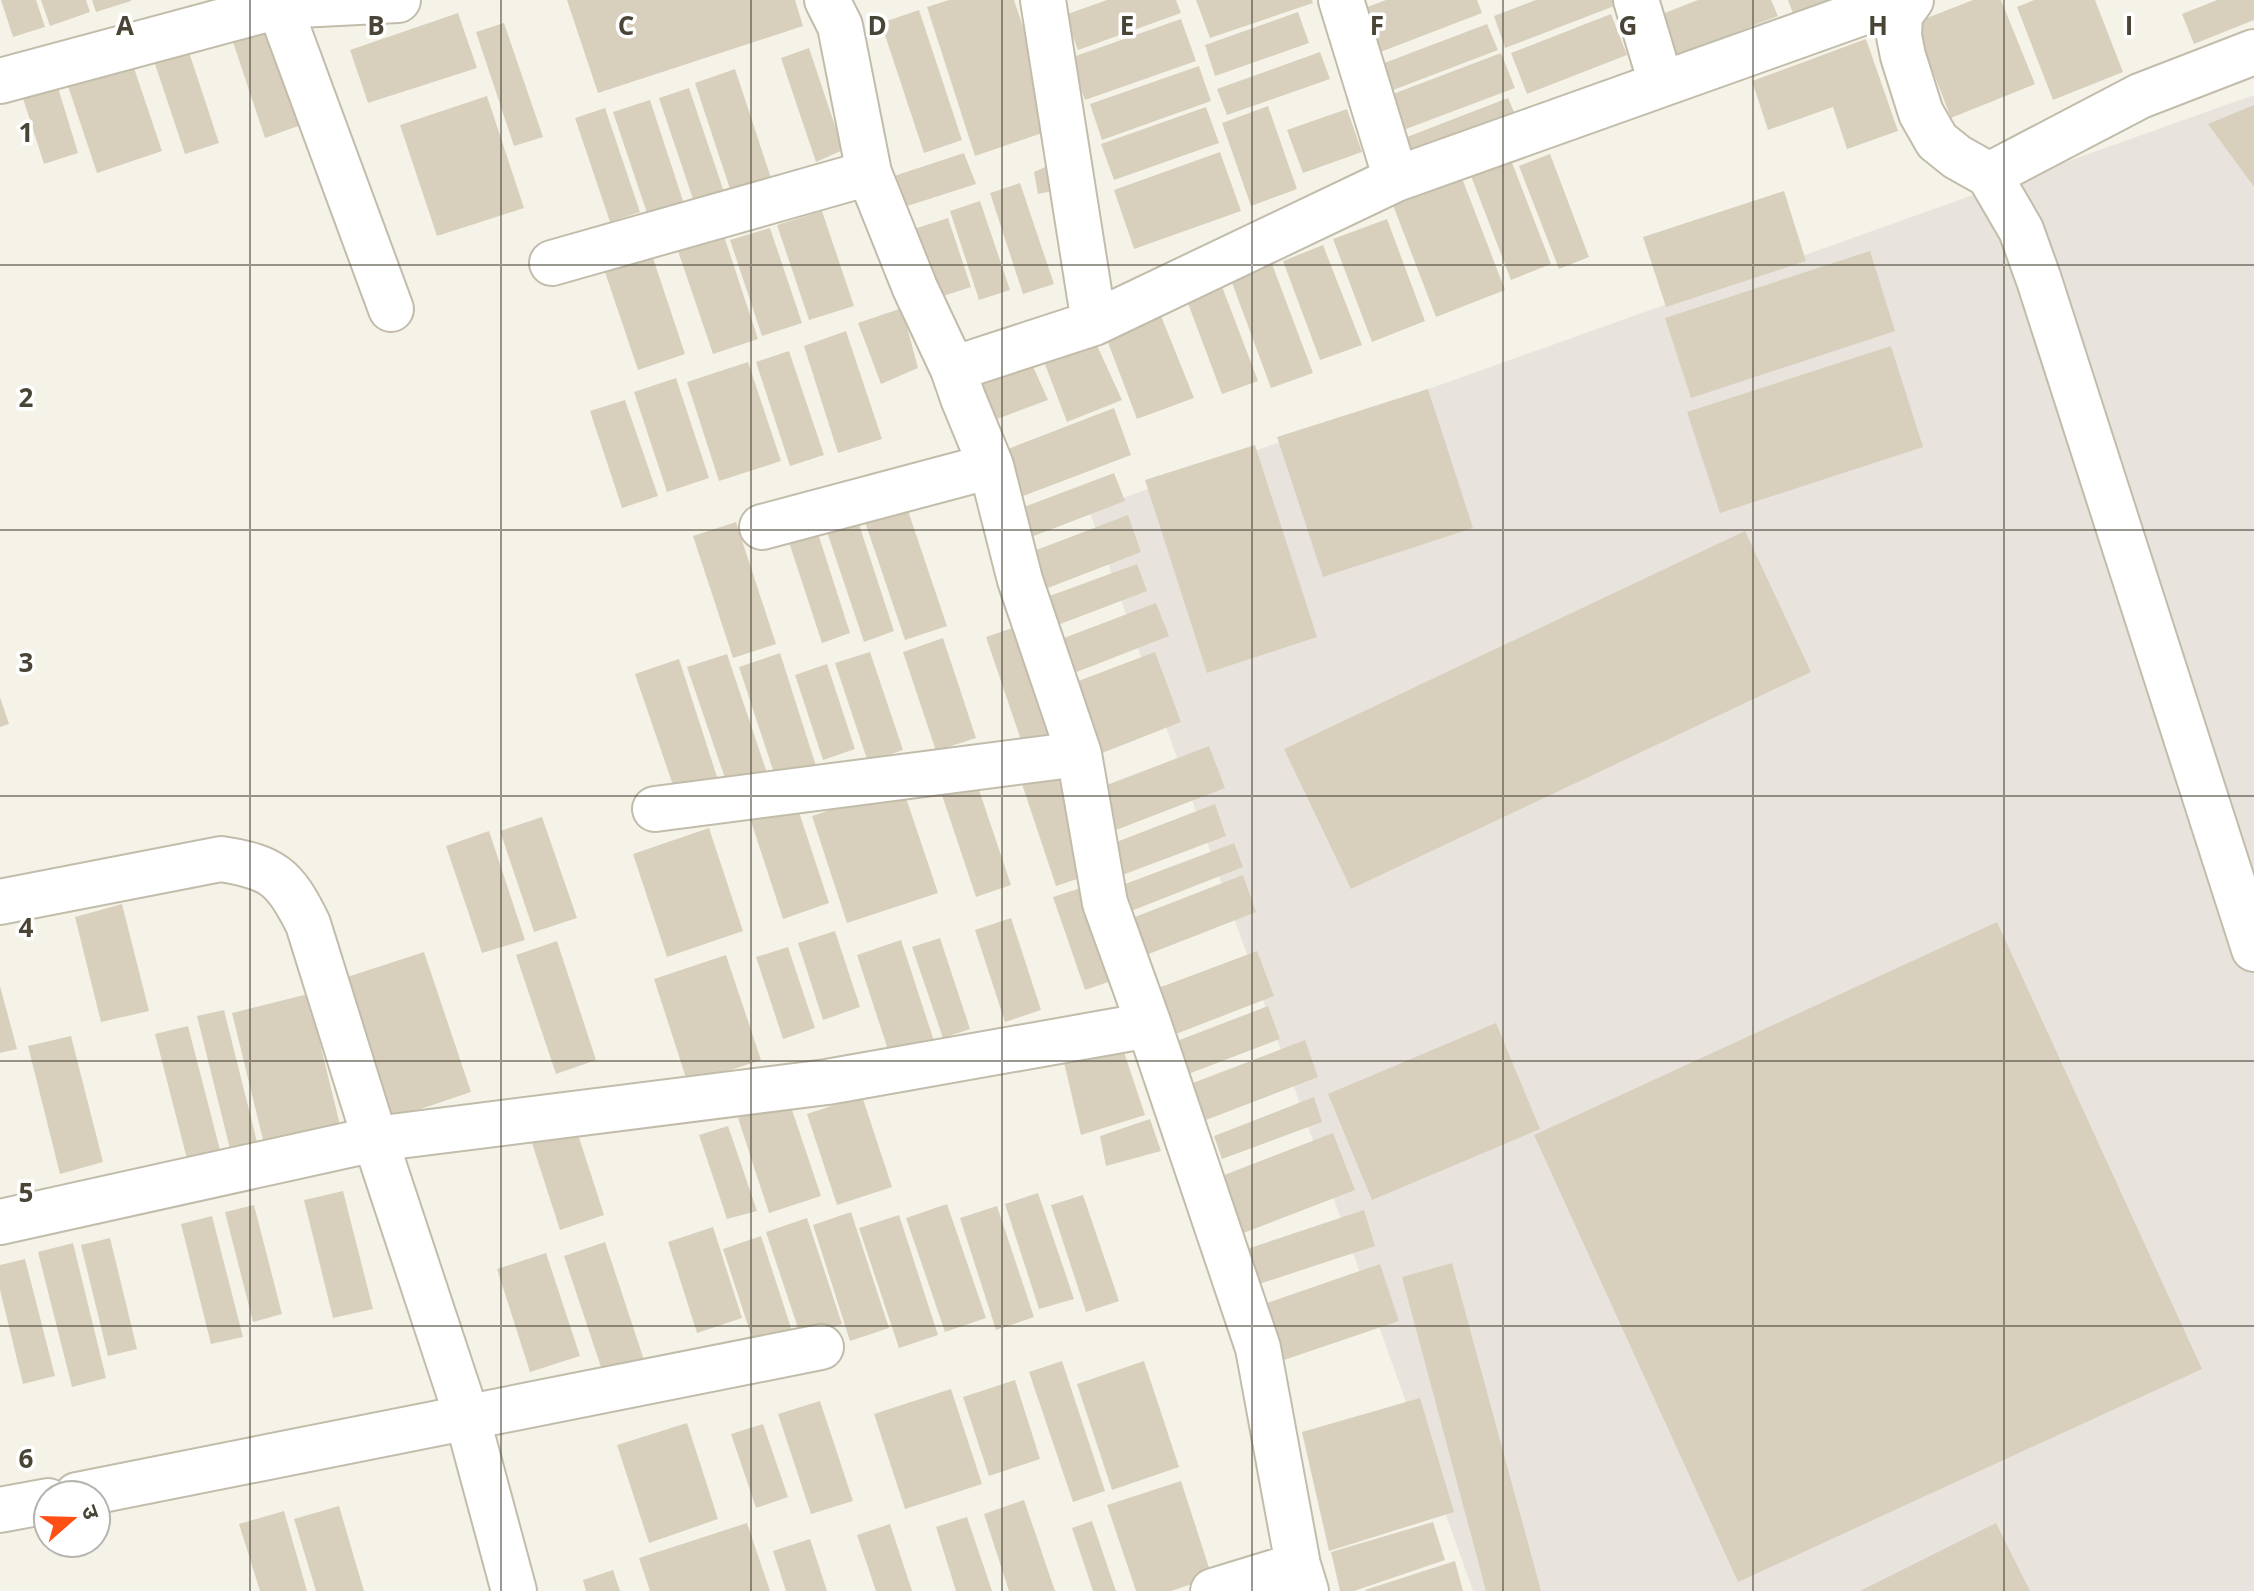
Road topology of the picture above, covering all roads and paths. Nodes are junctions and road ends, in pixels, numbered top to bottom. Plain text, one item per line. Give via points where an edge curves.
1 (398, 0) edge
2 (827, 0) edge
3 (1043, 0) edge
4 (1341, 0) edge
5 (1636, 0) edge
6 (1898, 0) edge
7 (1911, 0) edge
8 (278, 3) edge
9 (2254, 52) edge
10 (0, 81) edge
11 (1661, 83) junction
12 (869, 173) junction
13 (1989, 175) junction
14 (1396, 179) junction
15 (552, 263) dead end
16 (391, 309) dead end
17 (1094, 323) junction
18 (953, 369) junction
19 (991, 466) junction
20 (762, 527) dead end
21 (1079, 754) junction
22 (655, 809) dead end
23 (0, 902) edge
24 (2254, 949) edge
25 (1149, 1025) junction
26 (375, 1139) junction
27 (0, 1222) edge
28 (821, 1347) dead end
29 (467, 1417) junction
30 (112, 1488) edge
31 (32, 1504) edge
32 (0, 1510) edge
33 (1302, 1578) edge
34 (514, 1591) edge
35 (1213, 1591) edge

1 - 8 street
2 - 12 street via 840,26
3 - 17 street
4 - 14 street
5 - 11 street
6 - 11 street
7 - 13 street via 1900,15 1899,36 1921,113 1937,141
8 - 10 street
8 - 16 street
9 - 13 street via 2140,96
11 - 14 street
12 - 15 street
12 - 18 street
13 - 24 street via 2021,230 2039,280
14 - 17 street
17 - 18 street
18 - 19 street
19 - 20 street
19 - 21 street via 1020,580
21 - 22 street
21 - 25 street via 1105,903
23 - 26 street via 221,859 268,871 286,885 308,924
25 - 26 street via 827,1082
25 - 33 street via 1258,1348
26 - 27 street
26 - 29 street
28 - 29 street
29 - 30 street
29 - 34 street
31 - 32 street
33 - 35 street

